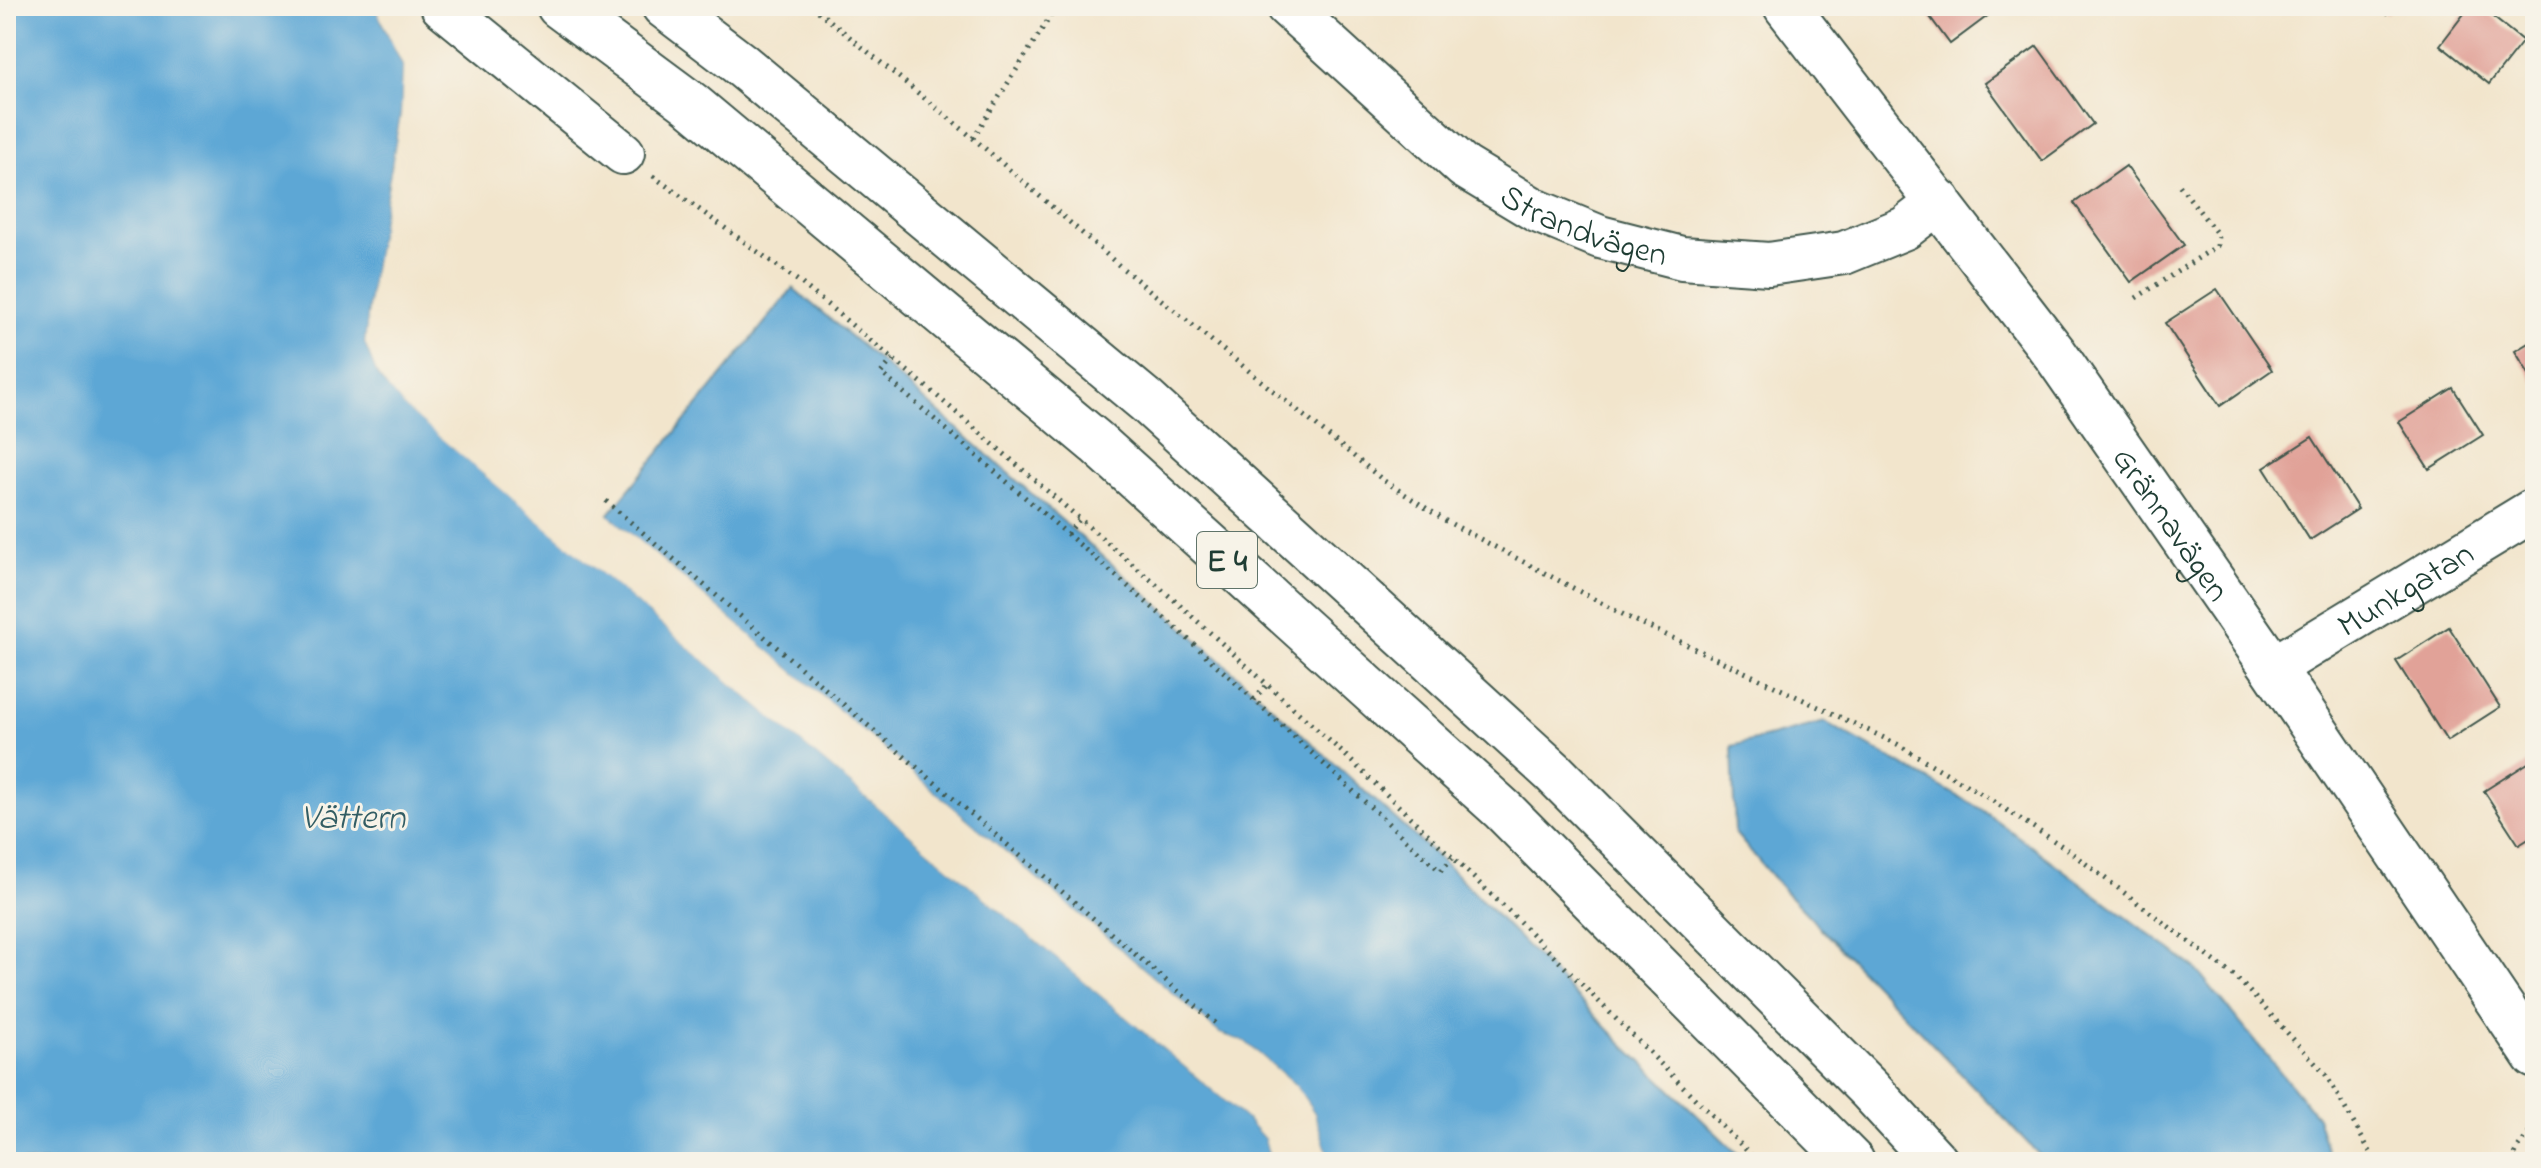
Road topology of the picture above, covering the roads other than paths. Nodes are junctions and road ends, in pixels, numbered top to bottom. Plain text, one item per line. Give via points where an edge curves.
1 (442, 6) edge
2 (559, 6) edge
3 (664, 6) edge
4 (1287, 6) edge
5 (1786, 6) edge
6 (623, 153) road end
7 (1940, 201) junction
8 (2535, 509) edge
9 (2273, 668) junction
10 (2535, 1056) edge
11 (1852, 1162) edge
12 (1936, 1162) edge

1 - 6 street
2 - 11 main road, E 4 via 691,104 1097,443 1503,810
3 - 12 main road, E 4 via 1181,433 1553,772
4 - 7 street, Strandvägen via 1464,167 1537,211 1600,237 1682,258 1769,264 1844,253 1905,228
5 - 7 main road, Grännavägen
7 - 9 main road, Grännavägen via 2055,354
8 - 9 street, Munkgatan
9 - 10 main road, Grännavägen

